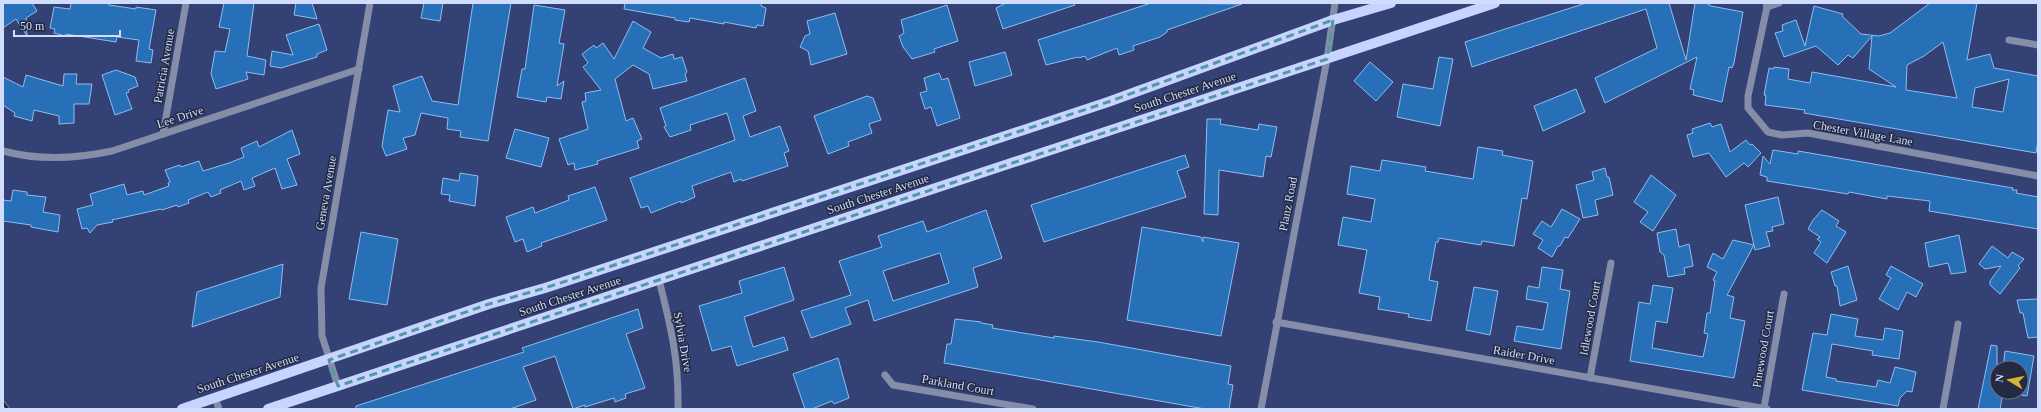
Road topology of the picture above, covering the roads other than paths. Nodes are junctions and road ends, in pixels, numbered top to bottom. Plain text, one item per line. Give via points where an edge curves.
1 (186, 3) edge
2 (370, 3) edge
3 (1335, 3) edge
4 (1391, 3) edge
5 (1495, 3) edge
6 (1779, 3) edge
7 (1766, 5) edge
8 (1332, 20) junction
9 (2009, 40) dead end
10 (2038, 45) edge
11 (1327, 59) junction
12 (359, 69) junction
13 (163, 134) junction
14 (3, 151) edge
15 (2038, 176) edge
16 (1611, 263) dead end
17 (659, 280) junction
18 (1784, 294) dead end
19 (1276, 322) junction
20 (1958, 324) dead end
21 (329, 360) junction
22 (885, 375) dead end
23 (1590, 378) junction
24 (338, 386) junction
25 (215, 398) junction
26 (182, 409) edge
27 (219, 409) edge
28 (268, 409) edge
29 (678, 409) edge
30 (1033, 409) edge
31 (1261, 409) edge
32 (1766, 409) edge
33 (1943, 409) edge

1 - 13 street, Patricia Avenue
2 - 12 street, Geneva Avenue
3 - 8 street, Planz Road
4 - 8 main road, South Chester Avenue
5 - 11 main road, South Chester Avenue
6 - 7 street, Chester Village Lane
7 - 15 street, Chester Village Lane via 1748,96 1748,108 1768,132 1782,135 1808,133
8 - 11 street, Planz Road
8 - 21 main road, South Chester Avenue via 1108,102 545,288 489,304
9 - 10 street
11 - 17 main road, South Chester Avenue
11 - 19 street, Planz Road
12 - 13 street, Lee Drive
12 - 21 street, Geneva Avenue via 321,288 322,336
13 - 14 street, Lee Drive via 112,151 58,159
16 - 23 street, Idlewood Court
17 - 24 main road, South Chester Avenue
17 - 29 street, Sylvia Drive via 676,350
18 - 32 street, Pinewood Court
19 - 23 street, Raider Drive
19 - 31 street, Planz Road
20 - 33 street
21 - 24 street, Geneva Avenue
21 - 25 main road, South Chester Avenue
22 - 30 street, Parkland Court via 892,385
23 - 32 street, Raider Drive
24 - 28 main road, South Chester Avenue
25 - 26 main road, South Chester Avenue
25 - 27 street

